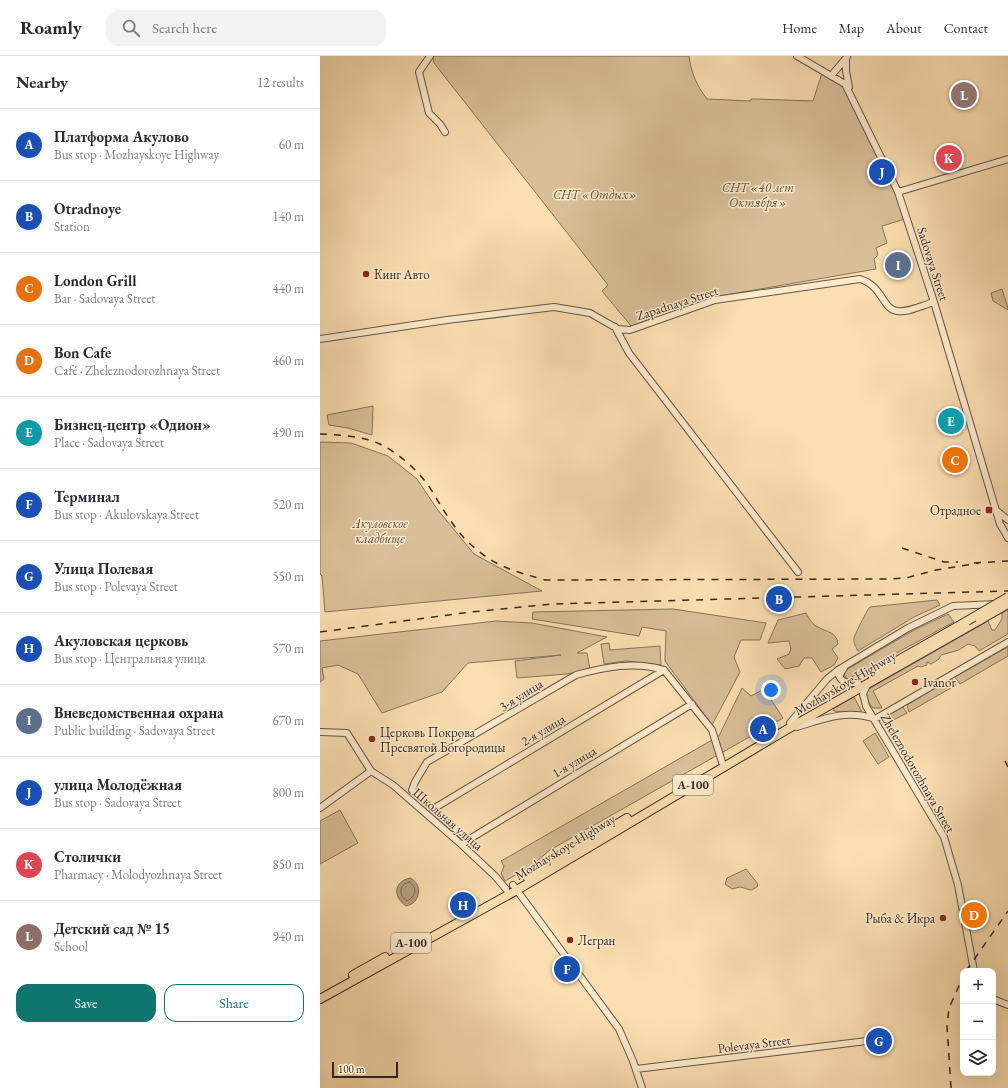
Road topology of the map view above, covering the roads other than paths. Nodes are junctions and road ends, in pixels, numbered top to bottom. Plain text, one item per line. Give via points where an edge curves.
1 (430, 56) edge
2 (797, 56) edge
3 (848, 57) edge
4 (832, 76) junction
5 (850, 91) junction
6 (446, 132) dead end
7 (1008, 159) edge
8 (898, 192) junction
9 (934, 302) junction
10 (614, 327) junction
11 (320, 339) edge
12 (997, 511) junction
13 (1008, 520) edge
14 (1008, 526) edge
15 (1006, 536) edge
16 (798, 572) dead end
17 (1008, 597) edge
18 (1008, 604) edge
19 (1008, 642) edge
20 (848, 664) junction
21 (664, 670) junction
22 (870, 682) junction
23 (858, 683) junction
24 (692, 704) junction
25 (875, 719) junction
26 (788, 727) junction
27 (320, 732) edge
28 (722, 762) junction
29 (371, 771) junction
30 (320, 808) edge
31 (433, 809) junction
32 (468, 840) junction
33 (462, 845) junction
34 (510, 889) junction
35 (973, 968) edge
36 (320, 993) edge
37 (320, 999) edge
38 (996, 1000) edge
39 (1008, 1006) edge
40 (875, 1040) dead end
41 (636, 1069) junction
42 (642, 1088) edge

1 - 6 street via 418,74 429,114
2 - 4 street, Sadovaya Street
3 - 4 street
3 - 5 street via 846,75
4 - 5 street, Sadovaya Street via 845,84
5 - 8 street, Sadovaya Street
7 - 8 street
8 - 9 street, Sadovaya Street
9 - 10 street, Zapadnaya Street via 897,311 888,307 876,287 860,279 715,300 630,330
9 - 12 street, Sadovaya Street
10 - 11 street, Zapadnaya Street via 590,313 554,307
10 - 16 street via 629,353
12 - 13 street
12 - 15 street, Sadovaya Street
14 - 15 street
17 - 23 main road, Mozhayskoye Highway / А-100, bridge
18 - 20 street via 970,604 946,609 908,628
18 - 22 main road, Mozhayskoye Highway / А-100, bridge
19 - 25 street
20 - 23 street via 841,671 842,680 847,683
20 - 26 street via 827,679
21 - 24 street
21 - 31 street, 2-я улица
21 - 31 street, 3-я улица via 617,665 570,678 427,762 414,782 412,790
22 - 25 street, Zheleznodorozhnaya Street via 864,689 863,700
22 - 26 main road, Mozhayskoye Highway / А-100
23 - 26 main road, Mozhayskoye Highway / А-100
24 - 28 street via 712,730
24 - 32 street, 1-я улица
25 - 26 street via 848,714
25 - 35 street, Zheleznodorozhnaya Street via 945,842 958,885
26 - 28 main road, Mozhayskoye Highway / А-100
26 - 34 main road, Mozhayskoye Highway / А-100
27 - 29 street, Школьная улица via 347,734
28 - 34 main road, Mozhayskoye Highway / А-100
29 - 30 street
29 - 33 street, Школьная улица via 393,785
31 - 32 street
32 - 33 street, 1-я улица
33 - 34 street, Школьная улица
34 - 36 main road, А-100
34 - 37 main road, Mozhayskoye Highway / А-100 via 488,905
34 - 41 street, Школьная улица via 619,1029
38 - 39 street
40 - 41 street, Polevaya Street
41 - 42 street, Школьная улица

